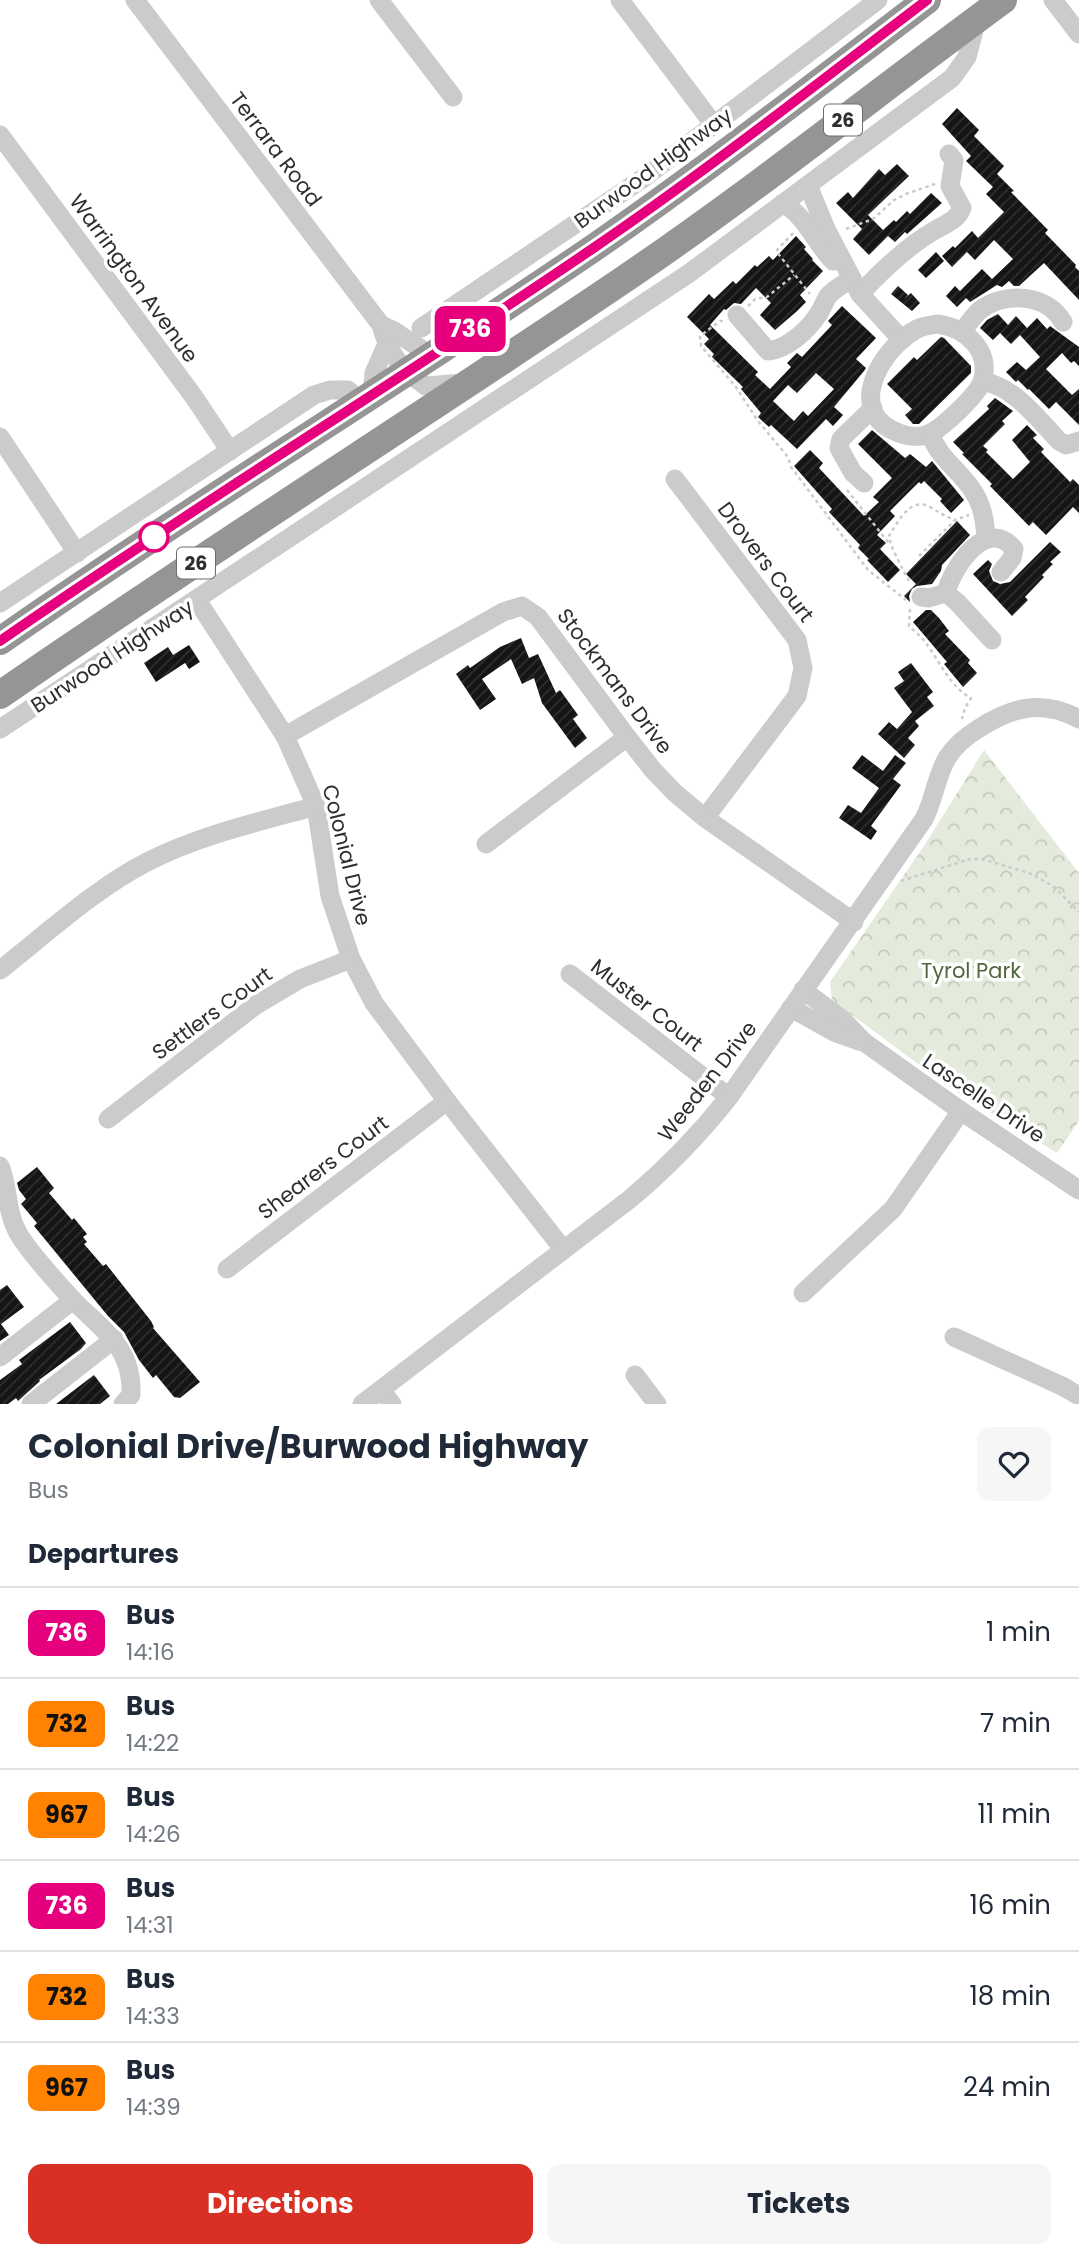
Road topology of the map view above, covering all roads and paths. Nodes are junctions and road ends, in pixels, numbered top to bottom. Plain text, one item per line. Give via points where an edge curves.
1 (135, 0) edge
2 (380, 0) edge
3 (620, 0) edge
4 (878, 0) edge
5 (927, 0) edge
6 (1003, 0) edge
7 (1053, 0) edge
8 (977, 19) junction
9 (1079, 34) edge
10 (813, 49) junction
11 (832, 73) junction
12 (453, 97) dead end
13 (714, 125) junction
14 (0, 135) edge
15 (949, 154) dead end
16 (950, 179) junction
17 (808, 185) junction
18 (783, 203) junction
19 (708, 221) junction
20 (756, 224) junction
21 (798, 229) dead end
22 (846, 229) dead end
23 (794, 275) junction
24 (855, 286) junction
25 (824, 305) junction
26 (453, 307) junction
27 (737, 315) junction
28 (1063, 322) dead end
29 (381, 326) junction
30 (421, 328) dead end
31 (962, 331) junction
32 (902, 340) junction
33 (386, 346) junction
34 (439, 349) junction
35 (407, 371) junction
36 (982, 381) junction
37 (468, 383) junction
38 (367, 397) junction
39 (873, 408) junction
40 (930, 433) junction
41 (0, 438) edge
42 (384, 439) junction
43 (1079, 441) edge
44 (230, 451) junction
45 (675, 479) dead end
46 (856, 483) joint
47 (363, 489) junction
48 (982, 510) junction
49 (955, 520) junction
50 (986, 539) junction
51 (888, 542) junction
52 (77, 553) junction
53 (919, 556) dead end
54 (1001, 572) dead end
55 (909, 581) dead end
56 (946, 593) junction
57 (921, 597) dead end
58 (197, 600) junction
59 (0, 603) edge
60 (992, 640) dead end
61 (0, 641) edge
62 (0, 695) edge
63 (1079, 719) edge
64 (964, 722) dead end
65 (0, 729) edge
66 (285, 736) junction
67 (627, 737) junction
68 (316, 806) junction
69 (705, 818) junction
70 (486, 844) dead end
71 (901, 881) dead end
72 (1079, 912) edge
73 (854, 922) junction
74 (351, 959) junction
75 (0, 970) edge
76 (570, 974) dead end
77 (803, 990) junction
78 (791, 1009) junction
79 (864, 1042) junction
80 (729, 1097) junction
81 (447, 1101) junction
82 (961, 1111) junction
83 (108, 1119) dead end
84 (0, 1166) edge
85 (1079, 1190) edge
86 (563, 1250) junction
87 (227, 1269) dead end
88 (803, 1293) dead end
89 (73, 1300) junction
90 (954, 1337) dead end
91 (114, 1339) junction
92 (0, 1357) edge
93 (635, 1374) dead end
94 (1079, 1396) edge
95 (386, 1397) edge
96 (32, 1404) edge
97 (122, 1404) edge
98 (362, 1404) edge
99 (657, 1404) edge

1 - 29 street, Terrara Road
2 - 12 street
3 - 13 street
4 - 10 street, Burwood Highway
5 - 11 highway, Burwood Highway / 26
6 - 8 highway, Burwood Highway / 26
7 - 9 street
8 - 17 street, Burwood Highway via 967,57 951,78
8 - 19 highway, Burwood Highway / 26
10 - 11 street
10 - 13 street, Burwood Highway
11 - 34 highway, Burwood Highway / 26 via 596,246
13 - 26 street, Burwood Highway
14 - 44 street, Warrington Avenue
15 - 16 street via 955,168
16 - 22 path via 906,194 873,219
16 - 24 street via 962,208 959,216
17 - 18 street, Burwood Highway
17 - 24 street
18 - 20 street, Burwood Highway
18 - 24 street via 799,214 824,252
19 - 20 street
19 - 37 highway, Burwood Highway / 26
20 - 47 street, Burwood Highway
21 - 23 path via 776,251
23 - 25 path
23 - 27 path
24 - 25 street via 828,296
24 - 32 street
25 - 27 street via 789,344 768,351
26 - 30 street, Burwood Highway
26 - 34 street
27 - 64 path via 699,336 701,346 736,387 868,570 909,604 909,626 971,698
28 - 31 street via 1044,302 1023,298 981,310
29 - 33 street, Terrara Road
29 - 34 street, Terrara Road
31 - 32 street via 938,324 919,328
31 - 36 street via 975,341 982,357
32 - 39 street via 881,363 872,382
33 - 35 street, Terrara Road
33 - 38 street
34 - 35 highway, Burwood Highway / 26
35 - 37 street, Terrara Road via 426,386
35 - 38 highway, Burwood Highway / 26
36 - 40 street via 970,399
36 - 43 street via 1007,390 1059,441 1066,445
37 - 42 highway, Burwood Highway / 26
38 - 42 highway
38 - 44 street via 348,390 322,391
38 - 61 highway, Burwood Highway / 26
39 - 40 street via 892,430 905,435
39 - 46 street via 841,439 839,448
40 - 48 street via 935,447 975,493
41 - 52 street
42 - 47 street
42 - 62 highway, Burwood Highway / 26
44 - 52 street
45 - 69 street, Drovers Court via 797,640 803,668 797,696
46 - 51 path
47 - 58 street, Burwood Highway
48 - 49 path
48 - 50 street
49 - 51 path via 926,505 915,505
49 - 53 path
50 - 54 street via 1008,542 1014,550
50 - 56 street via 958,565
51 - 55 path
52 - 59 street
56 - 57 street
56 - 60 street
58 - 65 street, Burwood Highway
58 - 66 street, Colonial Drive
63 - 73 street, Weeden Drive via 1033,708 1000,715 959,743 942,769 930,808
66 - 67 street, Stockmans Drive via 503,612 522,606 538,617
66 - 68 street, Colonial Drive
67 - 69 street, Stockmans Drive via 653,770
67 - 70 street
68 - 74 street, Colonial Drive via 330,896
68 - 75 street via 190,842 145,862
69 - 73 street, Stockmans Drive
71 - 72 path via 982,859 1042,880
73 - 77 street, Weeden Drive
74 - 81 street, Colonial Drive via 374,1003
74 - 83 street, Settlers Court via 300,979 256,1006
76 - 80 street, Muster Court
77 - 78 street, Weeden Drive
77 - 79 street, Lascelle Drive
78 - 79 street, Lascelle Drive
78 - 80 street, Weeden Drive
79 - 82 street, Lascelle Drive
80 - 86 street, Weeden Drive via 667,1168
81 - 86 street, Colonial Drive
81 - 87 street, Shearers Court
82 - 85 street, Lascelle Drive
82 - 88 street via 893,1209
84 - 89 street via 18,1233
86 - 95 street, Weeden Drive
89 - 91 street
89 - 92 street
90 - 94 street
91 - 96 street
91 - 97 street via 132,1376 131,1395
93 - 99 street
95 - 98 street, Weeden Drive

